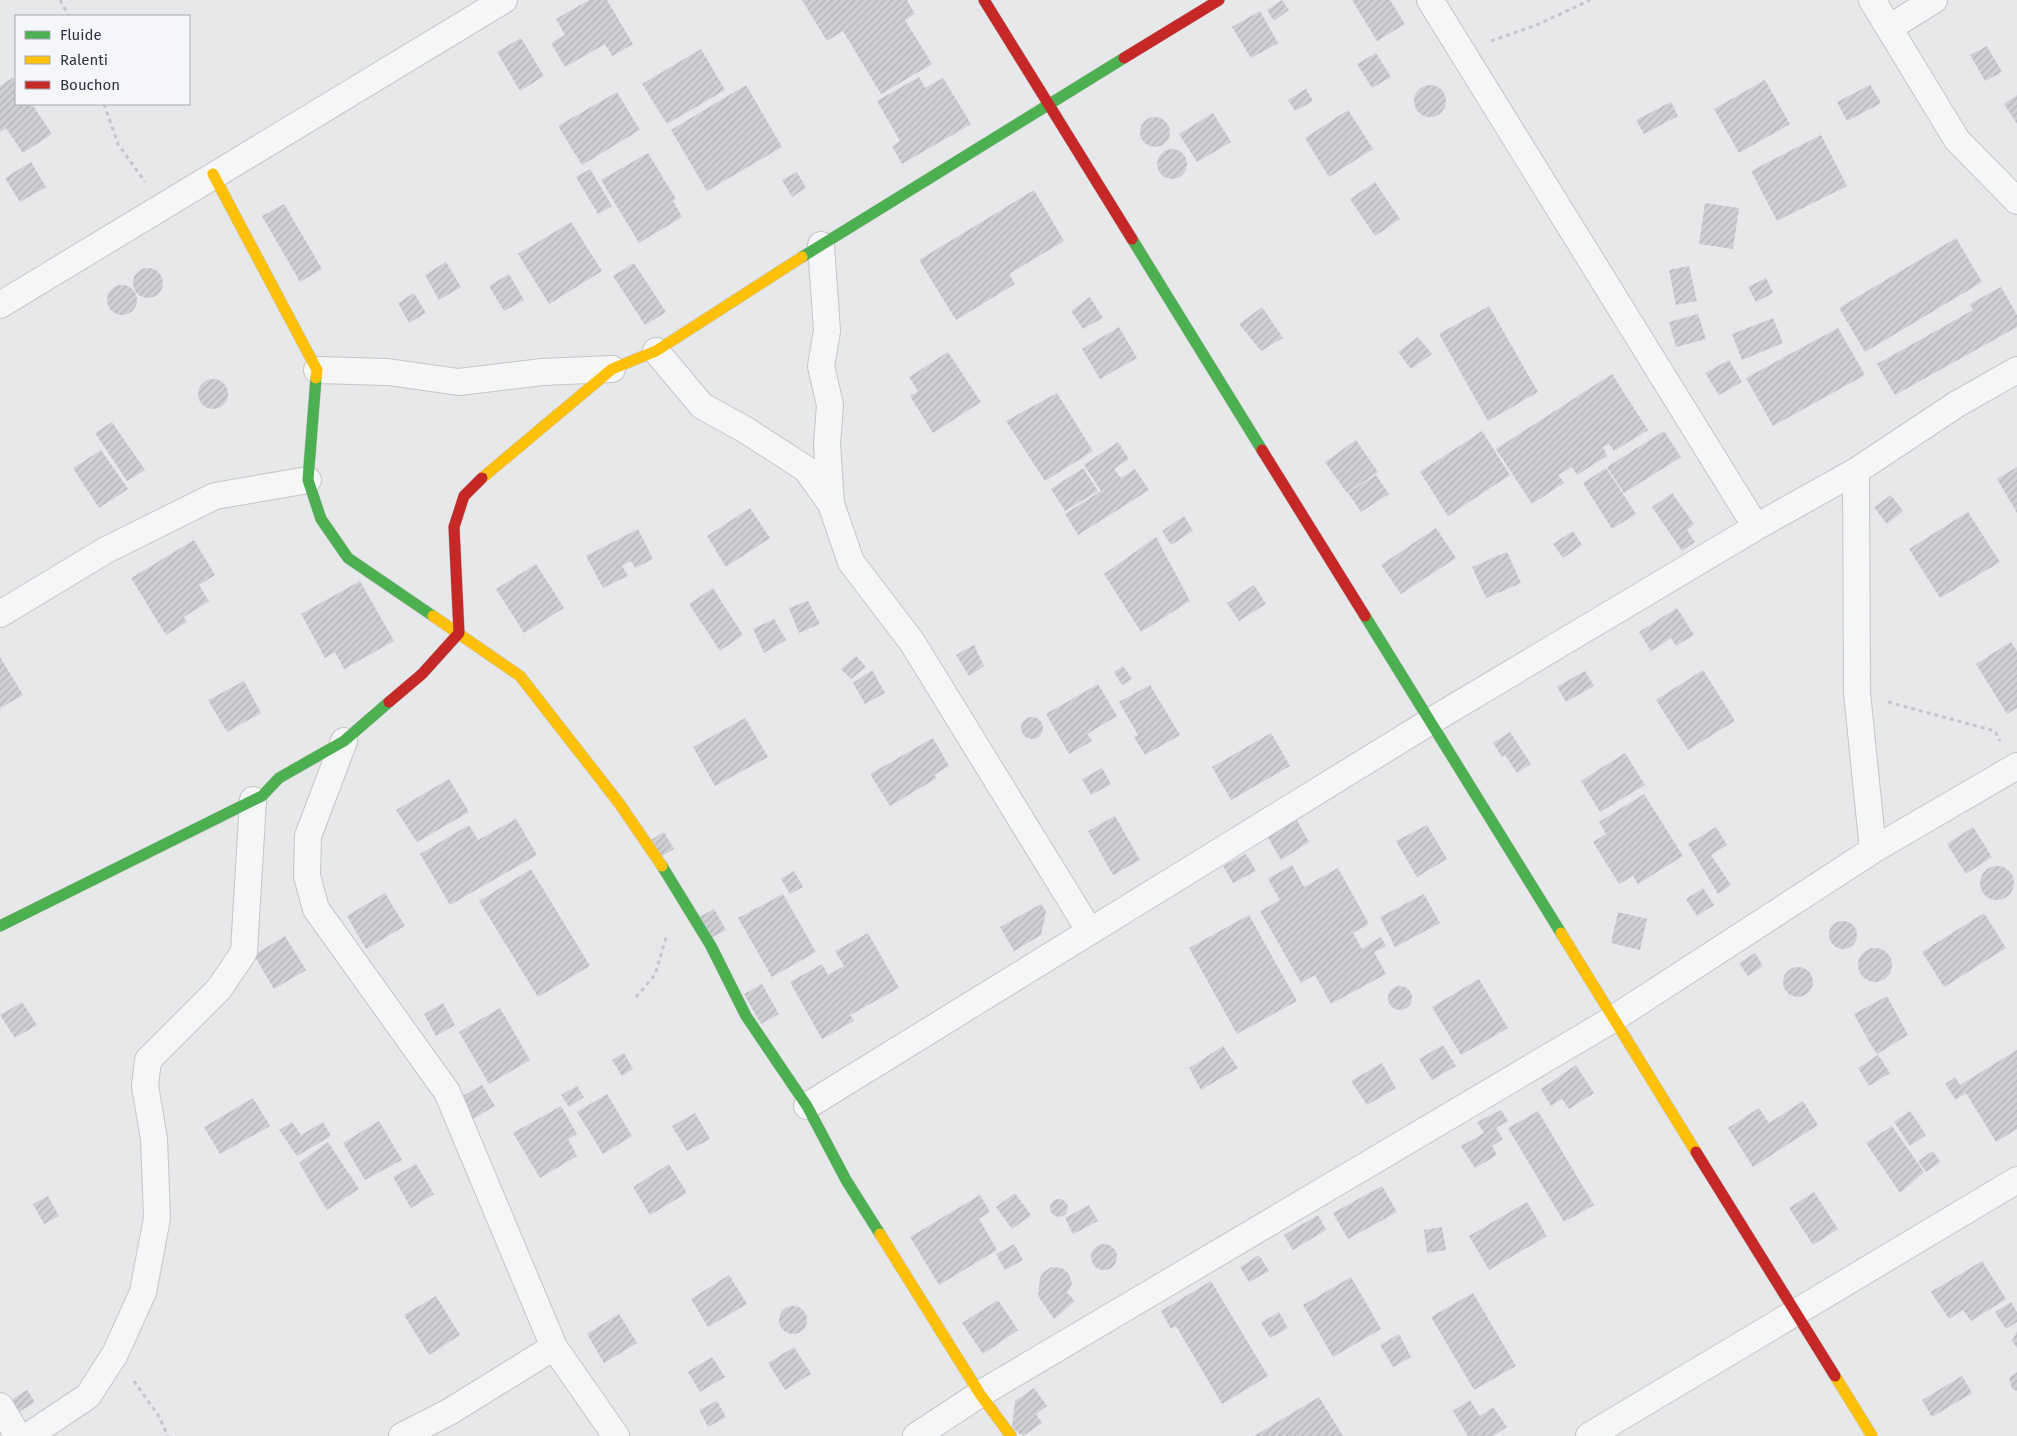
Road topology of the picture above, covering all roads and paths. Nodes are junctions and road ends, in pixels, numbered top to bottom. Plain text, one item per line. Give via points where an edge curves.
1 (60, 0) edge
2 (504, 0) edge
3 (984, 0) edge
4 (1219, 0) edge
5 (1430, 0) edge
6 (1590, 0) edge
7 (1872, 0) edge
8 (1934, 0) edge
9 (68, 15) edge
10 (1889, 28) junction
11 (1462, 52) junction
12 (1049, 104) junction
13 (104, 105) edge
14 (213, 174) junction
15 (2017, 200) edge
16 (162, 207) junction
17 (821, 245) junction
18 (0, 305) edge
19 (656, 351) junction
20 (612, 369) junction
21 (317, 370) junction
22 (2017, 370) edge
23 (1856, 471) junction
24 (308, 480) junction
25 (831, 504) junction
26 (1756, 527) junction
27 (0, 614) edge
28 (459, 633) junction
29 (1857, 693) junction
30 (1431, 721) junction
31 (344, 741) junction
32 (2015, 767) edge
33 (253, 800) junction
34 (1873, 850) junction
35 (680, 893) junction
36 (0, 926) edge
37 (1089, 930) junction
38 (636, 997) dead end
39 (1612, 1019) junction
40 (807, 1106) junction
41 (2017, 1180) edge
42 (1797, 1313) junction
43 (554, 1347) junction
44 (115, 1354) junction
45 (980, 1394) junction
46 (0, 1406) edge
47 (18, 1436) edge
48 (28, 1436) edge
49 (168, 1436) edge
50 (402, 1436) edge
51 (616, 1436) edge
52 (916, 1436) edge
53 (1011, 1436) edge
54 (1589, 1436) edge
55 (1872, 1436) edge

1 - 9 path
2 - 14 street
3 - 12 street
4 - 12 street
5 - 11 street
6 - 11 path via 1539,24
7 - 10 street
8 - 10 street
10 - 15 street via 1957,140
11 - 26 street
12 - 17 street
12 - 30 street
13 - 16 path via 118,144
14 - 16 street
14 - 21 street
16 - 18 street
17 - 19 street
17 - 25 street via 826,331 821,366 830,405 827,444
19 - 20 street
19 - 25 street via 702,406 806,470
20 - 21 street via 542,372 459,382 388,372
20 - 28 street via 490,469 464,496 454,527
21 - 24 street
22 - 23 street via 1957,404
23 - 26 street
23 - 29 street
24 - 27 street via 215,496 106,550
24 - 28 street via 321,520 348,558
25 - 37 street via 850,562 912,642
26 - 30 street
28 - 31 street via 422,674
28 - 35 street via 520,676 618,803
29 - 32 path via 1994,731
29 - 34 street
30 - 37 street
30 - 39 street
31 - 33 street via 279,778 262,796
31 - 43 street via 308,836 307,876 316,909 447,1092
32 - 34 street
33 - 36 street
33 - 44 street via 244,952 218,989 148,1060 145,1086 154,1139 157,1218 143,1292
34 - 39 street
35 - 38 path via 654,975
35 - 40 street via 746,1016
37 - 40 street
39 - 42 street
39 - 45 street
40 - 45 street via 846,1180
41 - 42 street
42 - 54 street
42 - 55 street
43 - 50 street via 449,1412
43 - 51 street
44 - 48 street via 88,1396
44 - 49 path via 158,1415
45 - 52 street
45 - 53 street
46 - 47 street

